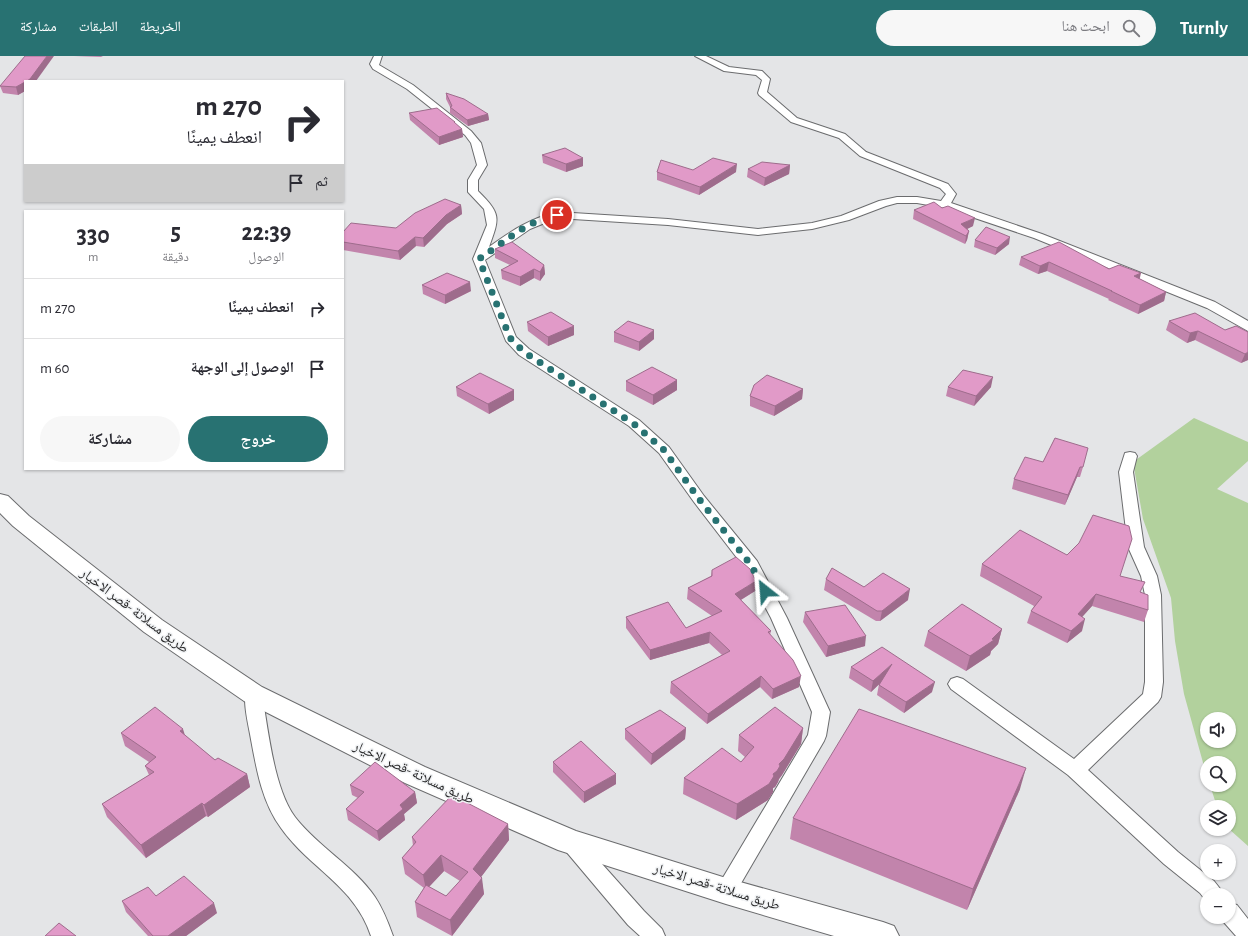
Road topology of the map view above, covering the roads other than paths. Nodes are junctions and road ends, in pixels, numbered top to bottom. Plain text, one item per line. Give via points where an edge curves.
1 (378, 56) edge
2 (699, 56) edge
3 (947, 205) junction
4 (479, 259) junction
5 (1248, 327) edge
6 (1130, 456) dead end
7 (0, 502) edge
8 (957, 684) dead end
9 (253, 694) junction
10 (1074, 770) junction
11 (569, 841) junction
12 (1208, 888) edge
13 (726, 890) junction
14 (1236, 920) edge
15 (1248, 935) edge
16 (382, 936) edge
17 (654, 936) edge
18 (883, 936) edge

1 - 4 street via 374,64 376,67 418,93 468,133 476,143 482,165 473,180 473,192 489,208 492,225
2 - 3 street via 727,69 759,74 766,79 762,93 794,120 842,136 863,154 944,186 951,194
3 - 4 street via 913,199 897,200 845,218 812,226 758,232 668,222 557,215 533,222
3 - 5 street via 1038,236 1204,303 1234,317
4 - 13 street via 510,338 524,352 634,424 664,450 751,565 779,618 821,712 817,736
6 - 10 street via 1126,472 1136,547 1149,576 1153,595 1152,697
7 - 9 main road, طريق مسلاتة -قصر الاخيار via 153,626
8 - 10 street
9 - 11 main road, طريق مسلاتة -قصر الاخيار via 415,775
9 - 16 street via 275,799 287,822 309,846 351,883 380,924
10 - 12 street
11 - 13 main road, طريق مسلاتة -قصر الاخيار
11 - 17 street
13 - 18 main road, طريق مسلاتة -قصر الاخيار
14 - 15 street

